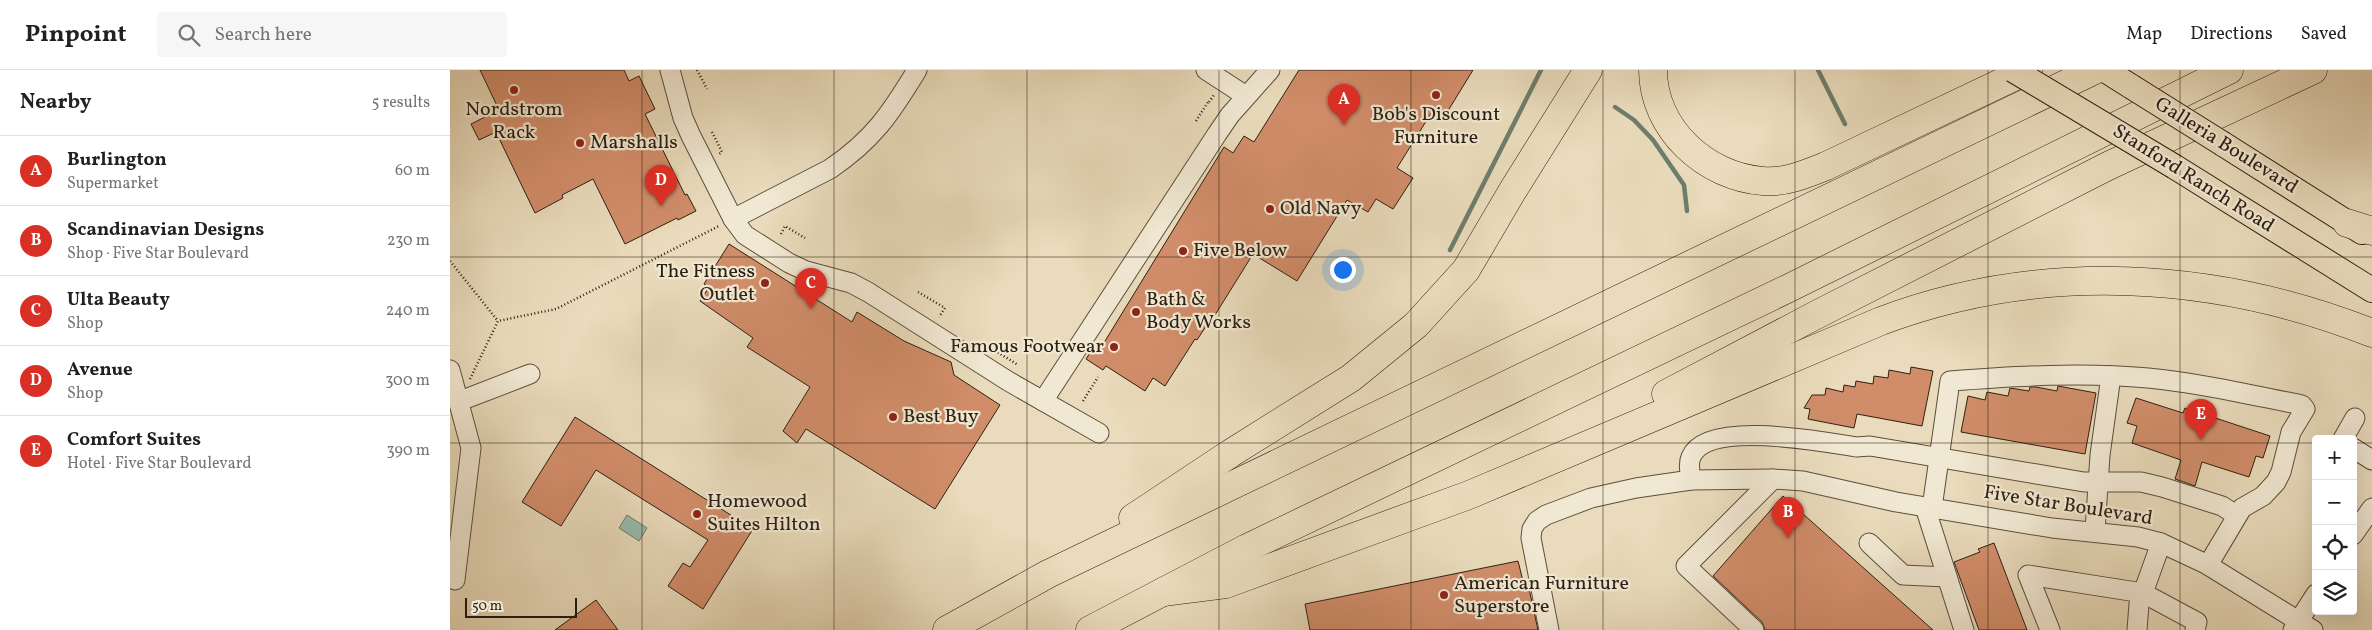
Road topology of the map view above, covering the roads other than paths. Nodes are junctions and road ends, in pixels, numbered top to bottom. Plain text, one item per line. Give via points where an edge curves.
1 (670, 70) edge
2 (918, 70) edge
3 (1206, 70) edge
4 (1270, 70) edge
5 (1588, 70) edge
6 (1653, 70) edge
7 (2014, 70) edge
8 (2028, 70) edge
9 (2095, 70) edge
10 (2105, 70) edge
11 (2229, 70) edge
12 (2313, 70) edge
13 (1246, 96) junction
14 (733, 219) junction
15 (2360, 227) edge
16 (2372, 238) edge
17 (2372, 290) edge
18 (2372, 333) edge
19 (450, 370) edge
20 (530, 374) dead end
21 (2111, 376) junction
22 (460, 400) junction
23 (1043, 401) junction
24 (2355, 418) dead end
25 (1099, 433) dead end
26 (2345, 435) edge
27 (2357, 451) edge
28 (1571, 452) junction
29 (1940, 457) junction
30 (2372, 460) edge
31 (1773, 479) junction
32 (1691, 480) junction
33 (2098, 481) junction
34 (1929, 507) junction
35 (2364, 509) edge
36 (2236, 515) junction
37 (2357, 526) edge
38 (2095, 532) junction
39 (1869, 543) dead end
40 (2161, 543) junction
41 (2208, 564) junction
42 (1048, 574) junction
43 (1947, 577) junction
44 (455, 580) dead end
45 (1163, 592) junction
46 (2143, 593) junction
47 (2312, 603) edge
48 (2301, 627) edge
49 (947, 630) edge
50 (1090, 630) edge
51 (1549, 630) edge
52 (1754, 630) edge
53 (1964, 630) edge
54 (2050, 630) edge
55 (2138, 630) edge
56 (2196, 630) edge

1 - 14 street via 683,118
2 - 14 street via 882,124 845,159
3 - 13 street
4 - 13 street
5 - 42 highway via 1466,270 1416,325 1350,378
6 - 8 highway via 1661,109 1681,141 1703,161 1719,170 1764,181 1793,178 1826,166
7 - 17 main road, Stanford Ranch Road, bridge
9 - 42 highway
10 - 15 main road, Galleria Boulevard, bridge
11 - 45 highway via 1805,281 1256,544
12 - 28 highway via 2108,166 1816,315 1635,411
13 - 23 street via 1171,202
14 - 23 street via 745,235 789,263 868,292
15 - 16 main road
18 - 28 highway via 2310,310 2250,294 2198,286 2111,281 2021,286 1905,312
19 - 22 street
20 - 22 street
21 - 29 street via 2036,374 1950,381
21 - 33 street
21 - 36 street via 2187,383 2302,405 2305,409 2291,432 2284,465 2276,482 2263,496
22 - 44 street via 471,448
23 - 25 street
24 - 26 street
27 - 30 street
28 - 45 highway via 1469,495 1226,584
29 - 32 street via 1797,438 1722,438 1707,442 1694,452 1689,467
29 - 33 street via 2084,482
29 - 34 street
31 - 32 street, Five Star Boulevard
31 - 34 street, Five Star Boulevard via 1803,481
31 - 52 street via 1686,566
32 - 51 street, Five Star Boulevard via 1591,498 1537,521 1531,538
33 - 36 street via 2162,486 2215,503
33 - 38 street
34 - 38 street, Five Star Boulevard
34 - 43 street
35 - 37 street
36 - 41 street
38 - 40 street, Five Star Boulevard
39 - 43 street via 1903,575
40 - 41 street, Five Star Boulevard
40 - 46 street
41 - 48 street, Five Star Boulevard
42 - 49 highway
43 - 53 street
45 - 50 highway
46 - 54 street via 2028,575
46 - 55 street
46 - 56 street via 2197,622
47 - 48 street

